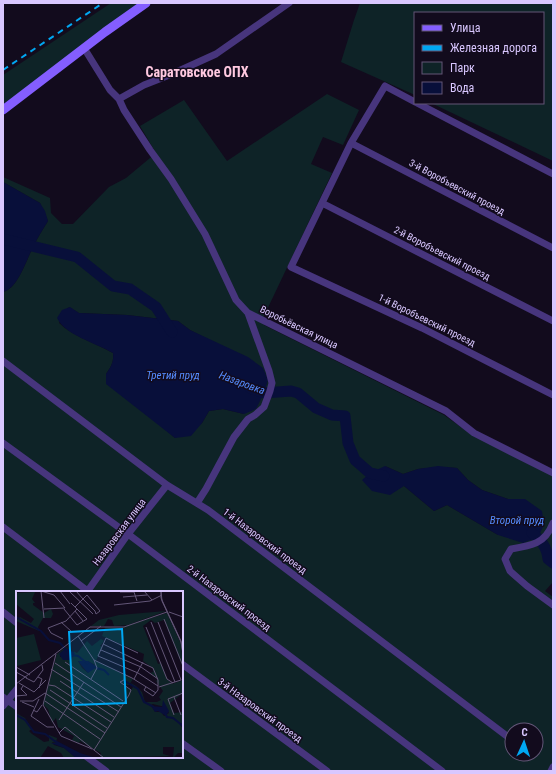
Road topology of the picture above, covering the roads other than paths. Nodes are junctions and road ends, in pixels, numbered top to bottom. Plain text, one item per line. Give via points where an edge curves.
1 (146, 3) edge
2 (290, 3) edge
3 (84, 48) junction
4 (119, 99) junction
5 (414, 101) edge
6 (420, 104) edge
7 (3, 110) edge
8 (351, 143) junction
9 (553, 174) edge
10 (322, 203) junction
11 (553, 248) edge
12 (248, 313) junction
13 (553, 320) edge
14 (3, 361) edge
15 (553, 395) edge
16 (3, 443) edge
17 (553, 473) edge
18 (167, 485) junction
19 (197, 503) junction
20 (553, 523) edge
21 (3, 527) edge
22 (128, 534) junction
23 (87, 591) edge
24 (89, 591) edge
25 (553, 605) edge
26 (3, 612) edge
27 (16, 622) edge
28 (183, 665) edge
29 (16, 690) edge
30 (5, 701) edge
31 (16, 706) edge
32 (504, 734) edge
33 (183, 744) edge
34 (88, 758) edge
35 (553, 767) edge
36 (106, 771) edge
37 (221, 771) edge
38 (327, 771) edge
39 (442, 771) edge
40 (551, 771) edge

1 - 3 street
2 - 4 street via 216,54 144,85
3 - 4 street, Воробьёвская улица via 110,90
3 - 7 street
4 - 12 street, Воробьёвская улица via 205,234 236,300
5 - 8 street via 385,86
6 - 9 street
8 - 10 street
8 - 11 street, 3-й Воробъевский проезд
10 - 13 street, 2-й Воробъевский проезд
10 - 15 street, 1-й Воробъевский проезд via 291,267 422,328
12 - 17 street, Воробьёвская улица via 446,411 474,433
12 - 19 street via 272,384 264,407 248,419 234,437
14 - 18 street, 1-й Назаровский проезд
16 - 22 street, 2-й Назаровский проезд
18 - 19 street, 1-й Назаровский проезд
18 - 22 street, Назаровская улица
19 - 32 street, 1-й Назаровский проезд
20 - 25 street via 550,532 533,546 511,549 505,559 510,571
21 - 23 street
22 - 24 street, Назаровская улица
22 - 39 street, 2-й Назаровский проезд
26 - 27 street
28 - 38 street, 3-й Назаровский проезд
29 - 30 street
30 - 31 street
33 - 37 street
34 - 36 street
35 - 40 street

